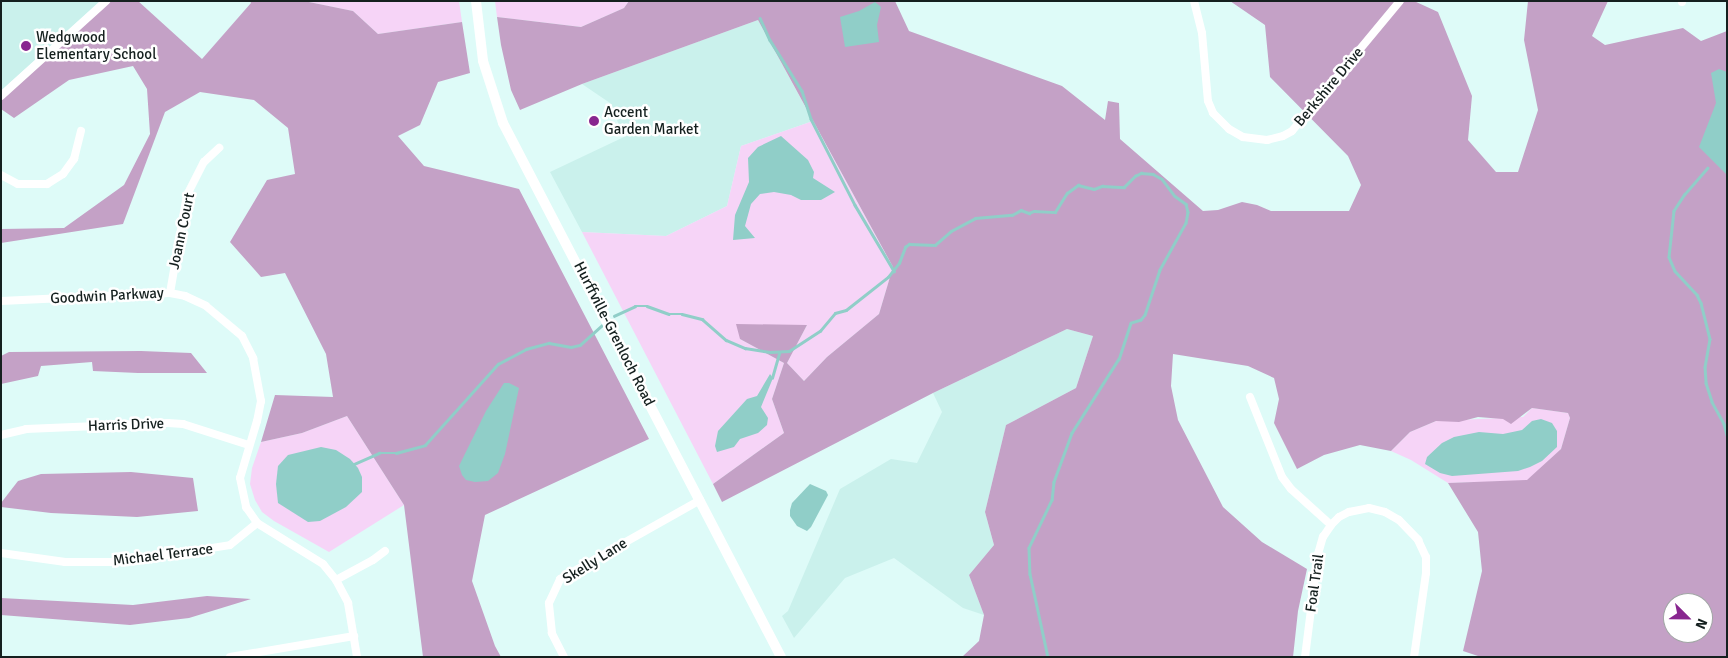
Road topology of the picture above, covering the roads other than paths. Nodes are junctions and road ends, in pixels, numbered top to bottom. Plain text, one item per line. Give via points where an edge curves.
1 (106, 1) edge
2 (476, 1) edge
3 (1194, 1) edge
4 (1400, 1) edge
5 (1, 96) edge
6 (81, 131) dead end
7 (220, 148) dead end
8 (1, 175) edge
9 (170, 293) junction
10 (1, 301) edge
11 (1250, 397) dead end
12 (1, 435) edge
13 (249, 445) junction
14 (700, 500) junction
15 (257, 523) junction
16 (1331, 525) junction
17 (385, 551) dead end
18 (1, 552) edge
19 (336, 580) junction
20 (354, 636) junction
21 (230, 657) edge
22 (357, 657) edge
23 (564, 657) edge
24 (781, 657) edge
25 (1305, 657) edge
26 (1414, 657) edge

1 - 5 street
2 - 14 main road, Hurffville-Grenloch Road via 483,61 504,123
3 - 4 street, Berkshire Drive via 1202,33 1208,101 1213,114 1243,137 1267,140 1292,131
6 - 8 street via 74,159 63,174 47,184 18,184
7 - 9 street, Joann Court via 204,162 187,195
9 - 10 street, Goodwin Parkway
9 - 13 street, Goodwin Parkway via 206,306 242,336 253,358 261,400
11 - 16 street via 1282,477
12 - 13 street, Harris Drive via 26,429 168,423 183,424
13 - 15 street, Goodwin Parkway via 240,478 246,507
14 - 23 street, Skelly Lane via 560,579 550,603 552,633
14 - 24 main road, Hurffville-Grenloch Road
15 - 18 street, Michael Terrace via 230,545 124,562 64,562
15 - 19 street, Goodwin Parkway via 323,564
16 - 25 street, Foal Trail via 1318,554
16 - 26 street, Foal Trail via 1348,512 1369,508 1392,516 1418,540 1426,557 1426,573
17 - 19 street
19 - 20 street, Goodwin Parkway via 348,603
20 - 21 street
20 - 22 street, Goodwin Parkway

